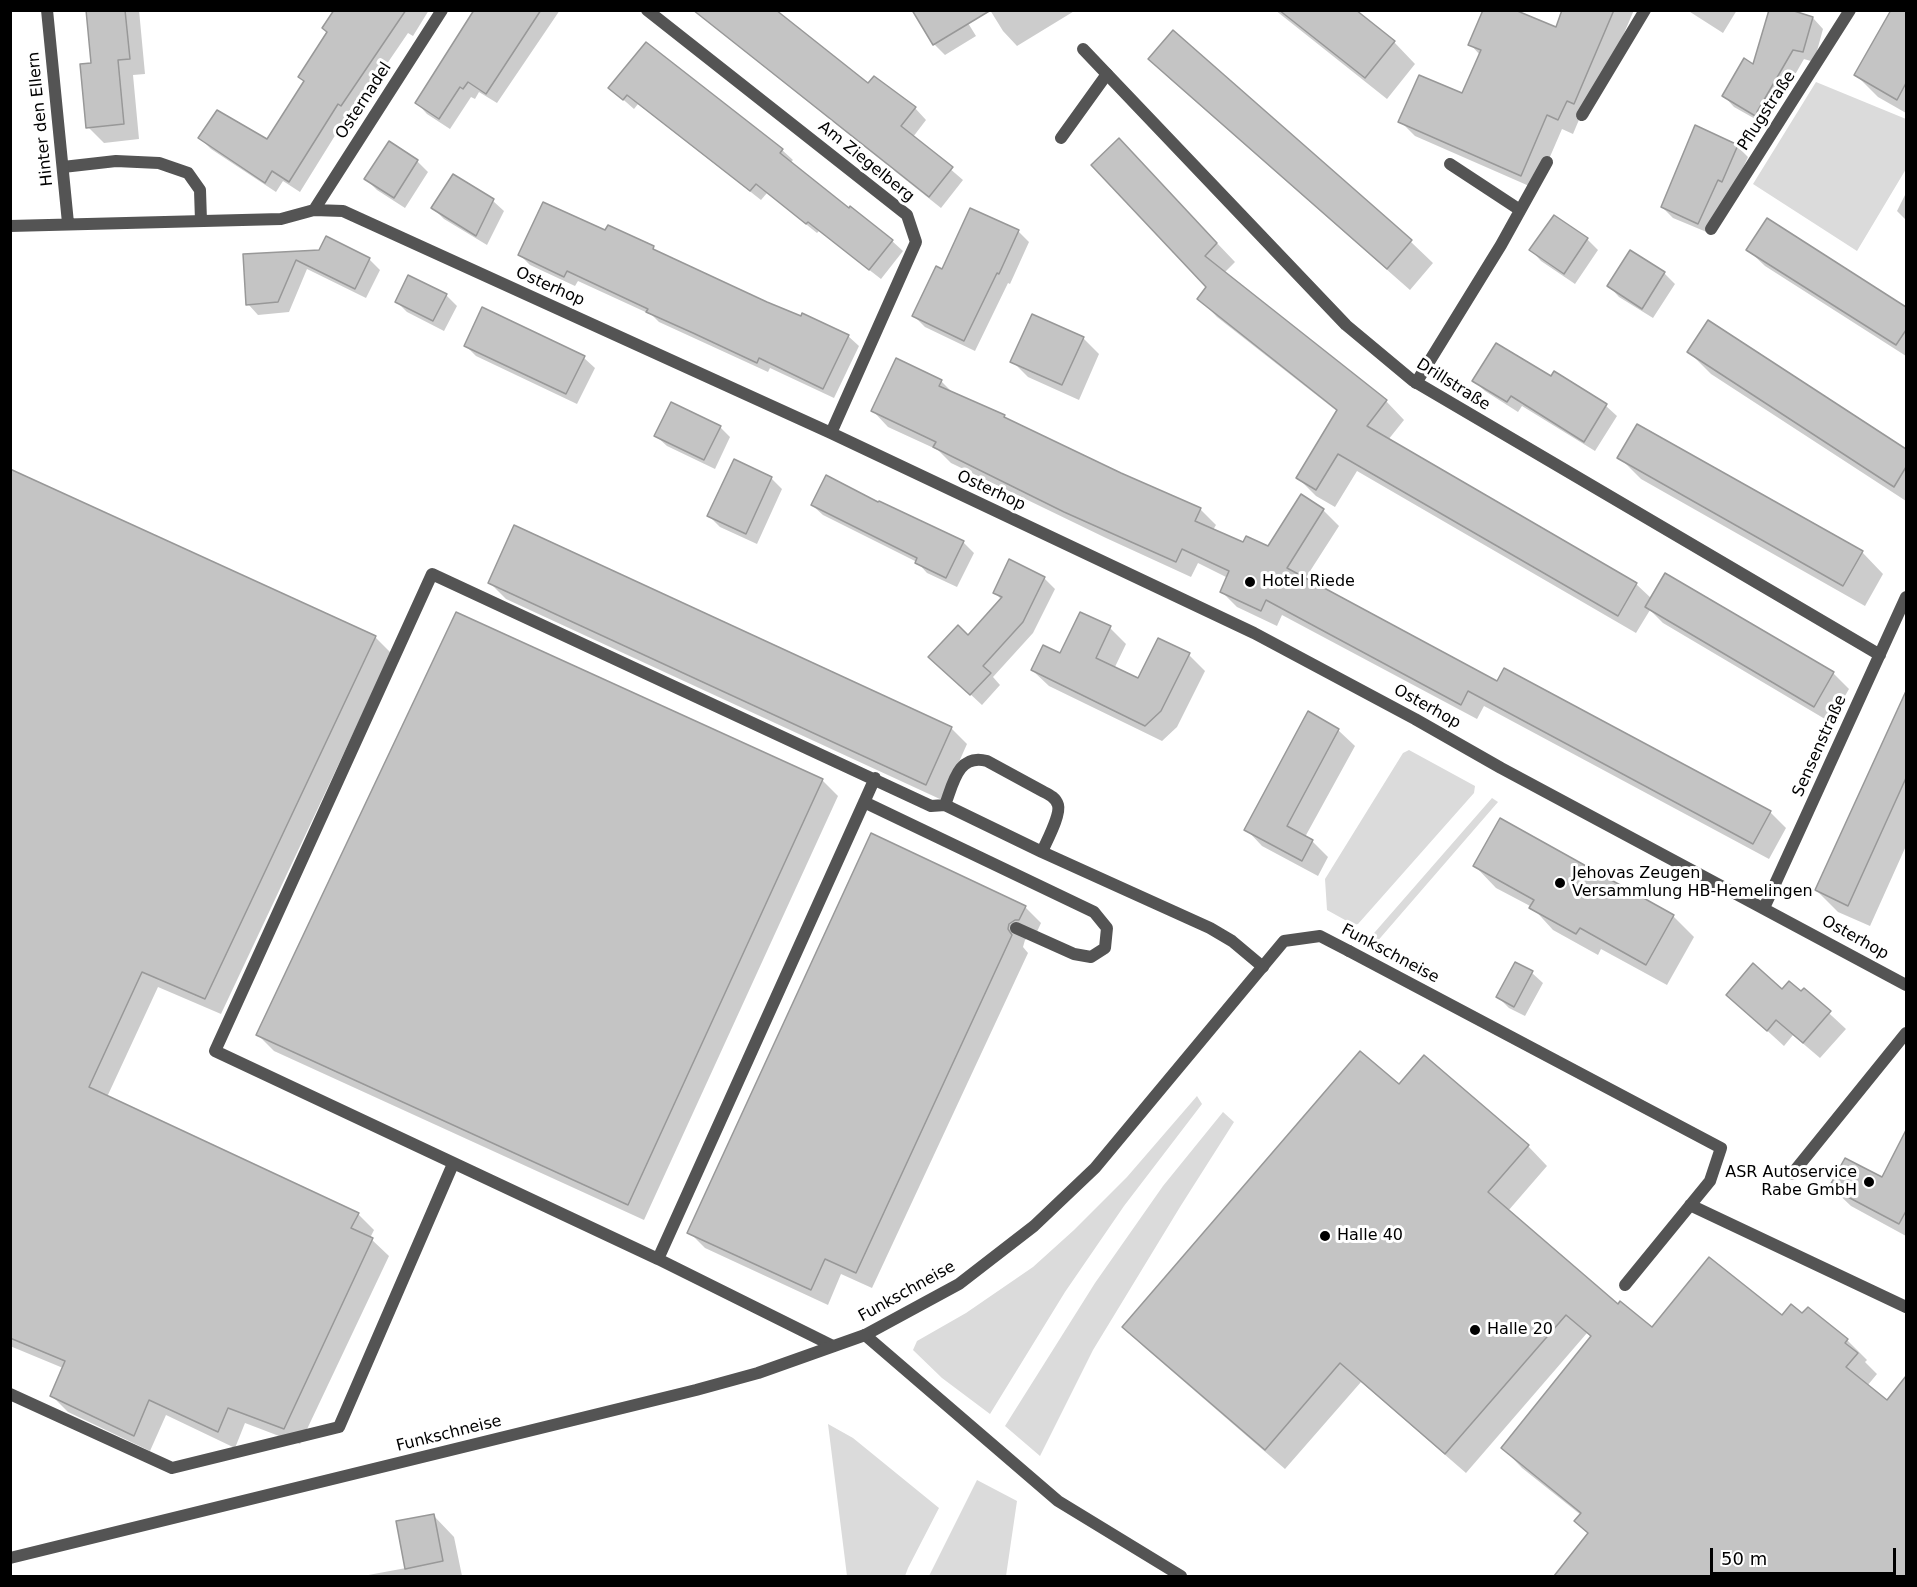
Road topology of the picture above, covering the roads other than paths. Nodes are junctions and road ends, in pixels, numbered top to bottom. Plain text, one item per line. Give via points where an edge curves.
1 (47, 10) edge
2 (442, 10) edge
3 (647, 10) edge
4 (1645, 10) edge
5 (1851, 10) edge
6 (1083, 49) dead end
7 (1107, 74) junction
8 (1582, 115) dead end
9 (1061, 138) dead end
10 (1547, 162) dead end
11 (1450, 164) dead end
12 (63, 167) junction
13 (314, 210) junction
14 (1520, 210) junction
15 (201, 220) junction
16 (68, 223) junction
17 (10, 226) edge
18 (1711, 230) dead end
19 (1416, 383) junction
20 (831, 433) junction
21 (1906, 597) edge
22 (1880, 655) junction
23 (875, 778) junction
24 (864, 802) junction
25 (945, 805) junction
26 (1042, 852) junction
27 (1764, 908) junction
28 (1016, 928) dead end
29 (1263, 967) junction
30 (1906, 985) edge
31 (1906, 1033) edge
32 (453, 1164) junction
33 (1792, 1174) dead end
34 (1690, 1205) junction
35 (658, 1259) junction
36 (1625, 1285) dead end
37 (1906, 1307) edge
38 (865, 1335) junction
39 (833, 1346) junction
40 (10, 1394) edge
41 (10, 1558) edge
42 (1181, 1576) edge

1 - 12 street, Hinter den Ellern
2 - 13 street, Osternadel
3 - 20 street, Am Ziegelberg via 907,215 916,242
4 - 8 street
5 - 18 street, Pflugstraße
6 - 7 street, Drillstraße
7 - 9 street
7 - 19 street, Drillstraße via 1346,325
10 - 14 street
11 - 14 street
12 - 15 street via 116,161 159,163 189,173 200,190
12 - 16 street, Hinter den Ellern
13 - 15 street, Osterhop via 281,219
13 - 20 street, Osterhop via 343,211
14 - 19 street
15 - 16 street, Osterhop
16 - 17 street, Osterhop
19 - 22 street, Drillstraße
20 - 27 street, Osterhop via 1254,633
21 - 22 street, Sensenstraße
22 - 27 street, Sensenstraße
23 - 24 street
23 - 25 street via 931,806
23 - 32 street via 432,574 215,1052
24 - 28 street via 1094,912 1107,928 1105,948 1091,957 1074,954
24 - 35 street
25 - 26 street
25 - 26 street via 957,772 965,763 977,758 987,761 1053,797 1058,805
26 - 29 street via 1210,928
27 - 30 street, Osterhop
29 - 34 street, Funkschneise via 1284,941 1320,936 1721,1148 1710,1181
29 - 38 street, Funkschneise via 1095,1168 1034,1226 959,1284
31 - 33 street
32 - 35 street
32 - 40 street via 339,1427 172,1468
34 - 36 street
34 - 37 street
35 - 39 street
38 - 39 street, Funkschneise
38 - 42 street via 1058,1501
39 - 41 street, Funkschneise via 696,1390

